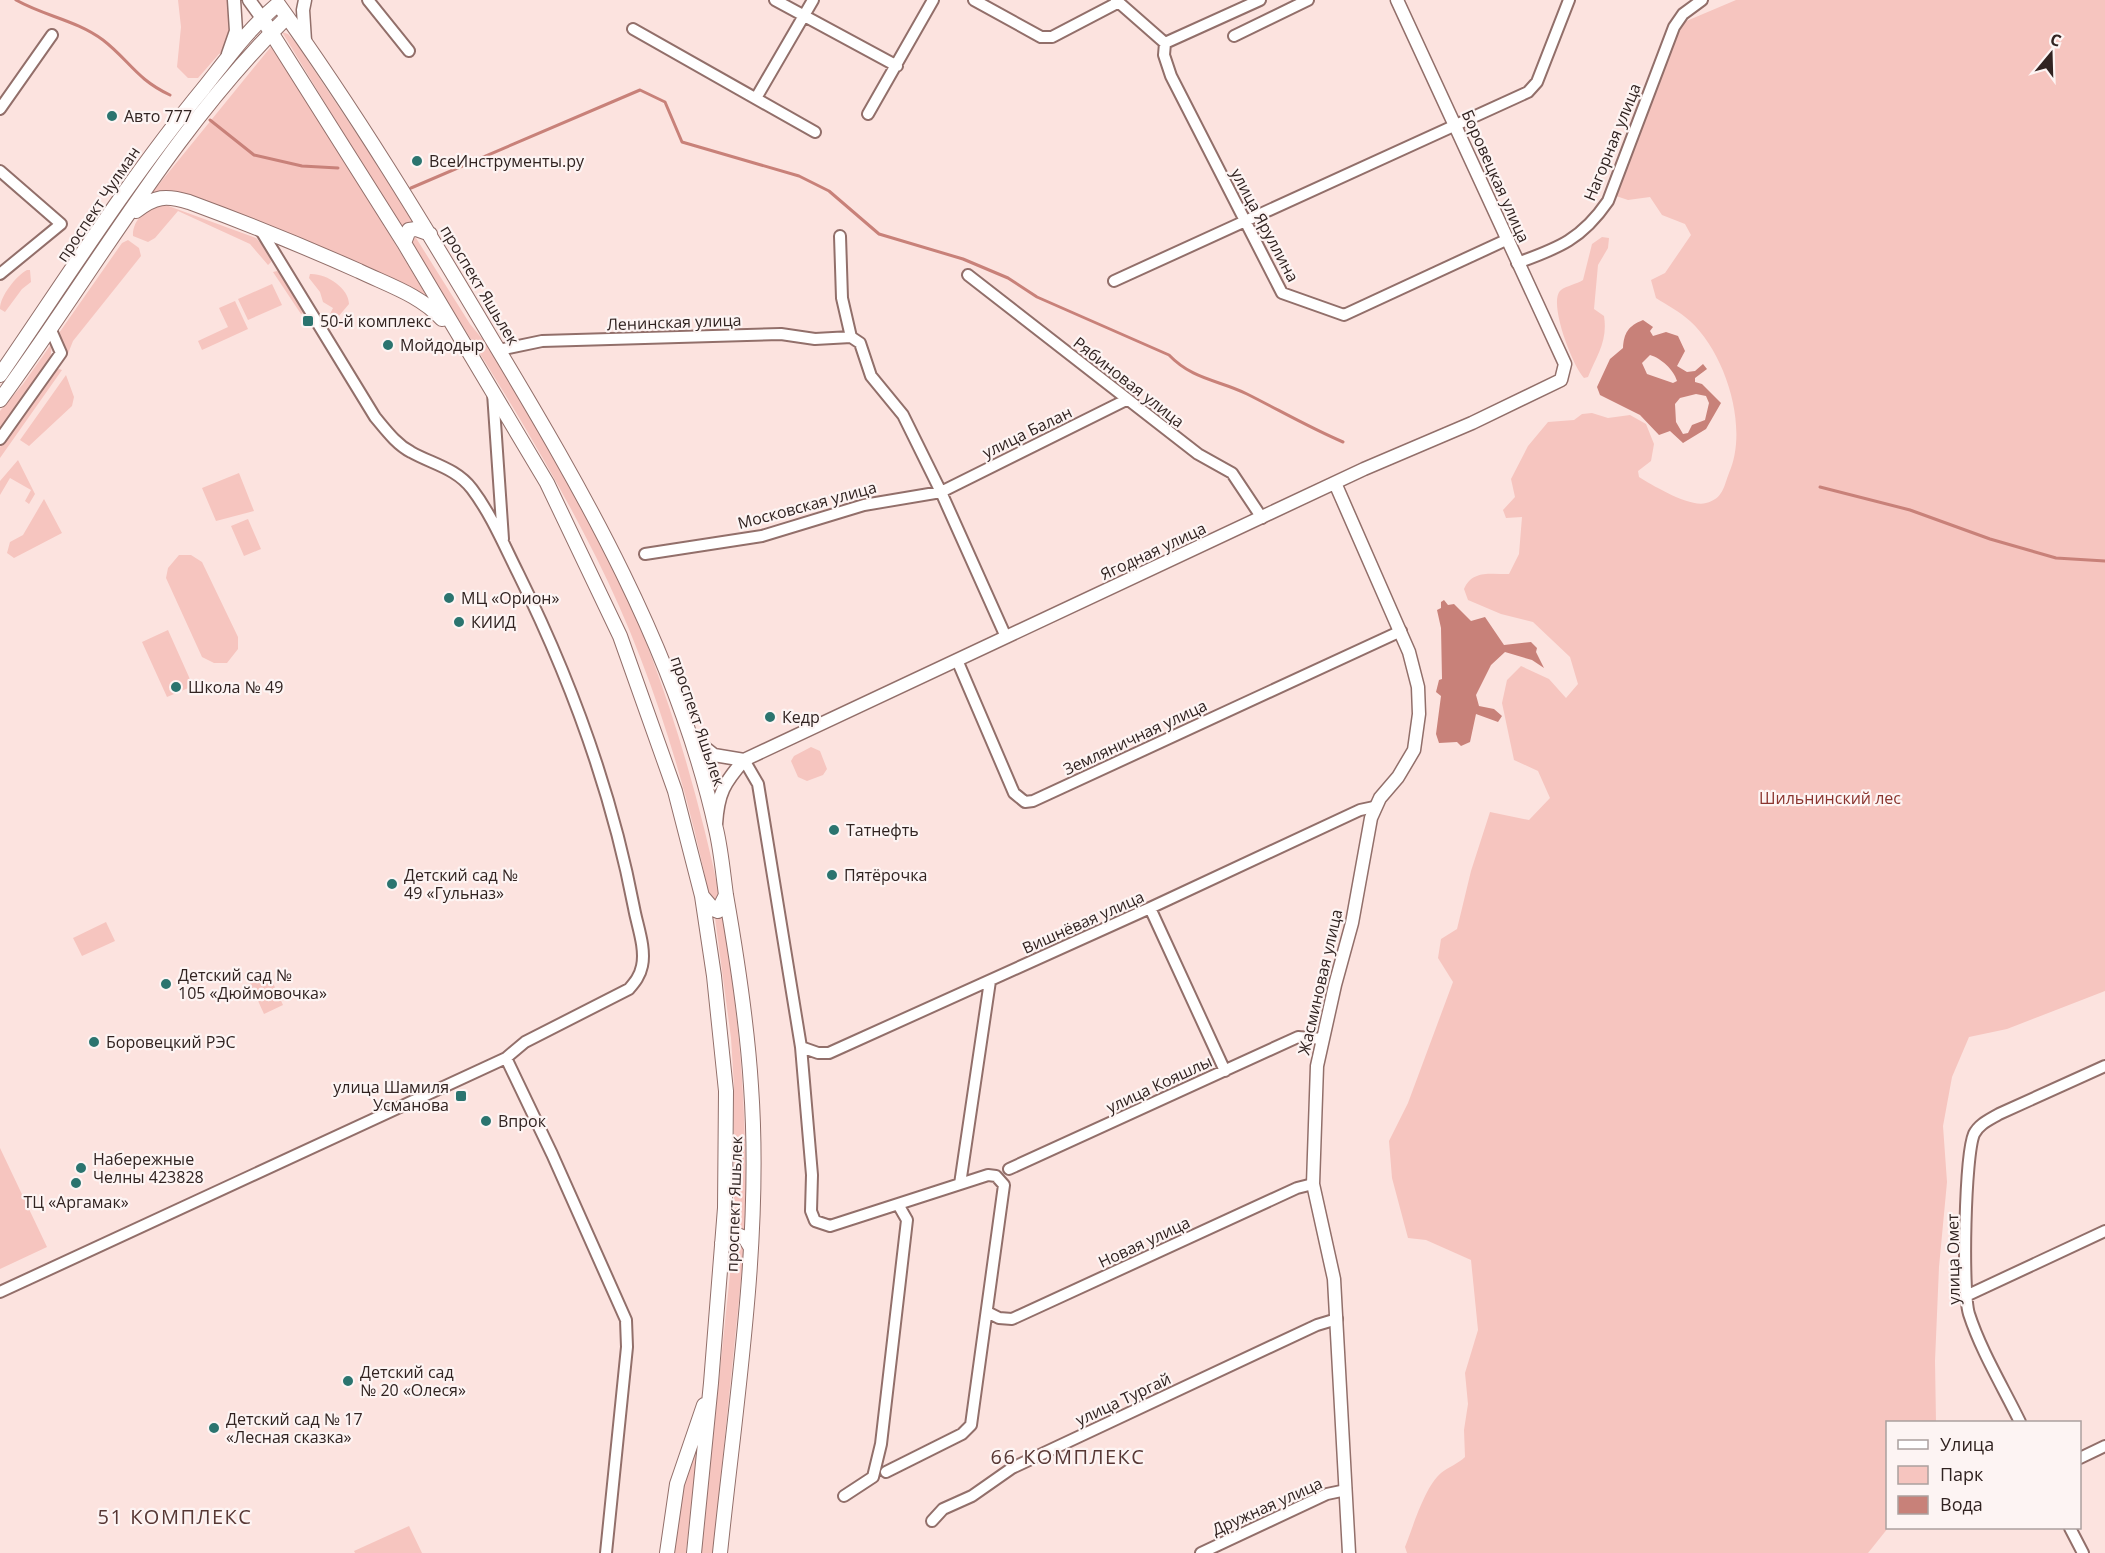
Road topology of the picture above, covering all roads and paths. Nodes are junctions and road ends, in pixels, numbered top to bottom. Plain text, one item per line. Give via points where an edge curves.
1 (234, 0) edge
2 (249, 0) edge
3 (304, 0) edge
4 (368, 0) edge
5 (776, 0) edge
6 (813, 0) edge
7 (933, 0) edge
8 (974, 0) edge
9 (1260, 0) edge
10 (1308, 0) edge
11 (1397, 0) edge
12 (1569, 0) edge
13 (1702, 0) edge
14 (279, 1) edge
15 (1117, 1) edge
16 (805, 15) junction
17 (287, 17) junction
18 (262, 18) junction
19 (1269, 19) junction
20 (633, 29) dead end
21 (271, 32) junction
22 (52, 35) dead end
23 (1234, 36) dead end
24 (305, 41) junction
25 (1165, 43) junction
26 (409, 51) dead end
27 (228, 55) junction
28 (897, 66) junction
29 (756, 98) junction
30 (0, 109) edge
31 (868, 114) dead end
32 (1455, 125) junction
33 (815, 132) dead end
34 (0, 171) edge
35 (124, 221) junction
36 (1246, 222) junction
37 (260, 230) junction
38 (430, 234) junction
39 (840, 236) dead end
40 (1506, 240) junction
41 (404, 243) junction
42 (1517, 263) junction
43 (0, 274) edge
44 (968, 275) dead end
45 (1114, 281) dead end
46 (50, 328) junction
47 (457, 336) junction
48 (851, 337) junction
49 (499, 350) junction
50 (1565, 364) joint
51 (0, 375) edge
52 (493, 391) junction
53 (1126, 399) junction
54 (0, 400) edge
55 (0, 439) edge
56 (1335, 483) junction
57 (941, 492) junction
58 (1262, 518) junction
59 (503, 543) junction
60 (645, 554) dead end
61 (1401, 631) junction
62 (1006, 637) junction
63 (957, 660) junction
64 (688, 734) junction
65 (744, 760) junction
66 (1374, 807) junction
67 (716, 828) junction
68 (726, 894) junction
69 (702, 896) junction
70 (1150, 908) junction
71 (990, 981) junction
72 (1323, 1039) junction
73 (801, 1047) junction
74 (506, 1058) junction
75 (2105, 1066) edge
76 (1225, 1071) junction
77 (1009, 1169) dead end
78 (960, 1184) junction
79 (1313, 1184) junction
80 (899, 1206) junction
81 (2105, 1231) edge
82 (722, 1243) junction
83 (751, 1248) junction
84 (0, 1292) edge
85 (1966, 1296) junction
86 (987, 1312) junction
87 (1337, 1319) junction
88 (711, 1383) junction
89 (2020, 1421) edge
90 (2105, 1446) edge
91 (2081, 1457) edge
92 (886, 1472) dead end
93 (1346, 1490) junction
94 (844, 1496) dead end
95 (932, 1521) dead end
96 (2071, 1529) edge
97 (606, 1553) edge
98 (667, 1553) edge
99 (694, 1553) edge
100 (720, 1553) edge
101 (1201, 1553) edge
102 (1349, 1553) edge
103 (2083, 1553) edge

1 - 27 street via 236,31
2 - 18 street, проспект Яшьлек
3 - 17 street
3 - 24 street
4 - 26 street
5 - 16 street
6 - 16 street
7 - 28 street
8 - 15 street via 1041,37 1052,37
9 - 19 street
9 - 25 street
10 - 19 street
11 - 32 street, Боровецкая улица
12 - 32 street via 1533,88
13 - 42 street, Нагорная улица via 1683,14 1674,27 1602,210 1573,240
14 - 17 main road, проспект Яшьлек
14 - 18 main road, проспект Чулман
15 - 25 street
16 - 28 street
16 - 29 street
17 - 21 main road, проспект Чулман
17 - 24 main road, проспект Яшьлек
18 - 21 main road, проспект Яшьлек
18 - 27 main road, проспект Чулман
19 - 23 street
20 - 29 street
21 - 35 main road, проспект Чулман via 193,126
21 - 41 main road, проспект Яшьлек
22 - 30 street
24 - 38 main road, проспект Яшьлек
25 - 36 street, улица Яруллина via 1170,76
27 - 51 main road, проспект Чулман via 135,176
28 - 31 street
29 - 33 street
32 - 36 street
32 - 40 street, Боровецкая улица
34 - 43 street via 61,224
35 - 37 main road, проспект Чулман via 148,201 169,196
35 - 46 main road, проспект Чулман
36 - 40 street, улица Яруллина via 1282,294 1344,315
36 - 45 street
37 - 47 main road, проспект Чулман via 413,296 430,306
37 - 59 street via 375,417 397,442 451,470 465,482
38 - 41 main road via 408,230
38 - 49 main road, проспект Яшьлек
39 - 48 street via 842,298
40 - 42 street, Боровецкая улица
41 - 47 main road, проспект Яшьлек
42 - 50 street, Боровецкая улица
44 - 53 street, Рябиновая улица
46 - 54 main road, проспект Чулман
46 - 55 street via 61,353
47 - 52 main road, проспект Яшьлек
48 - 49 street, Ленинская улица via 815,339 781,334 542,341
48 - 57 street via 860,343 871,376 903,415
49 - 64 main road, проспект Яшьлек via 571,471 618,563
50 - 56 street, Ягодная улица via 1565,372 1555,385
52 - 59 street
52 - 69 main road, проспект Яшьлек via 547,483 620,636 675,790
53 - 57 street, улица Балан
53 - 58 street, Рябиновая улица via 1198,454 1232,473
56 - 58 street, Ягодная улица
56 - 61 street, Жасминовая улица
57 - 60 street, Московская улица via 864,505 762,536
57 - 62 street
58 - 62 street, Ягодная улица
59 - 74 street via 532,601 580,719 617,830 642,951 640,974 629,989 525,1042
61 - 63 street, Земляничная улица via 1025,802 1014,793
61 - 66 street, Жасминовая улица via 1418,687 1417,732 1405,768
62 - 63 street, Ягодная улица
63 - 65 street, Ягодная улица
64 - 65 street via 714,755
64 - 67 main road, проспект Яшьлек
65 - 67 street via 726,780 718,800
65 - 73 street via 758,784
66 - 70 street, Вишнёвая улица via 1360,810
66 - 72 street, Жасминовая улица via 1352,923
67 - 68 main road, проспект Яшьлек
68 - 69 main road via 718,911
68 - 83 main road, проспект Яшьлек via 740,972 752,1088
69 - 82 main road, проспект Яшьлек via 726,1091
70 - 71 street, Вишнёвая улица
70 - 76 street
71 - 73 street, Вишнёвая улица via 829,1053
71 - 78 street
72 - 76 street, улица Кояшлы via 1298,1037
72 - 79 street, Жасминовая улица via 1317,1066
73 - 80 street via 812,1175 811,1211 815,1221 831,1226
74 - 84 street
74 - 97 street via 616,1292 627,1329
75 - 85 street, улица Омет via 1983,1124 1973,1136 1968,1177
76 - 77 street, улица Кояшлы
78 - 80 street
78 - 86 street via 988,1175 996,1176 1004,1185
79 - 86 street, Новая улица via 1012,1320
79 - 87 street, Жасминовая улица via 1333,1270
80 - 94 street via 907,1220 881,1444 873,1478
81 - 85 street
82 - 83 main road via 735,1234 745,1238
82 - 88 main road, проспект Яшьлек
83 - 100 main road, проспект Яшьлек
85 - 89 street, улица Омет via 1975,1328
86 - 92 street via 971,1425 962,1434
87 - 93 street, Жасминовая улица
87 - 95 street, улица Тургай via 1012,1468 972,1496 943,1509
88 - 98 main road via 677,1484
88 - 99 main road, проспект Яшьлек
90 - 91 street
93 - 101 street, Дружная улица via 1327,1494
93 - 102 street, Жасминовая улица
96 - 103 street

